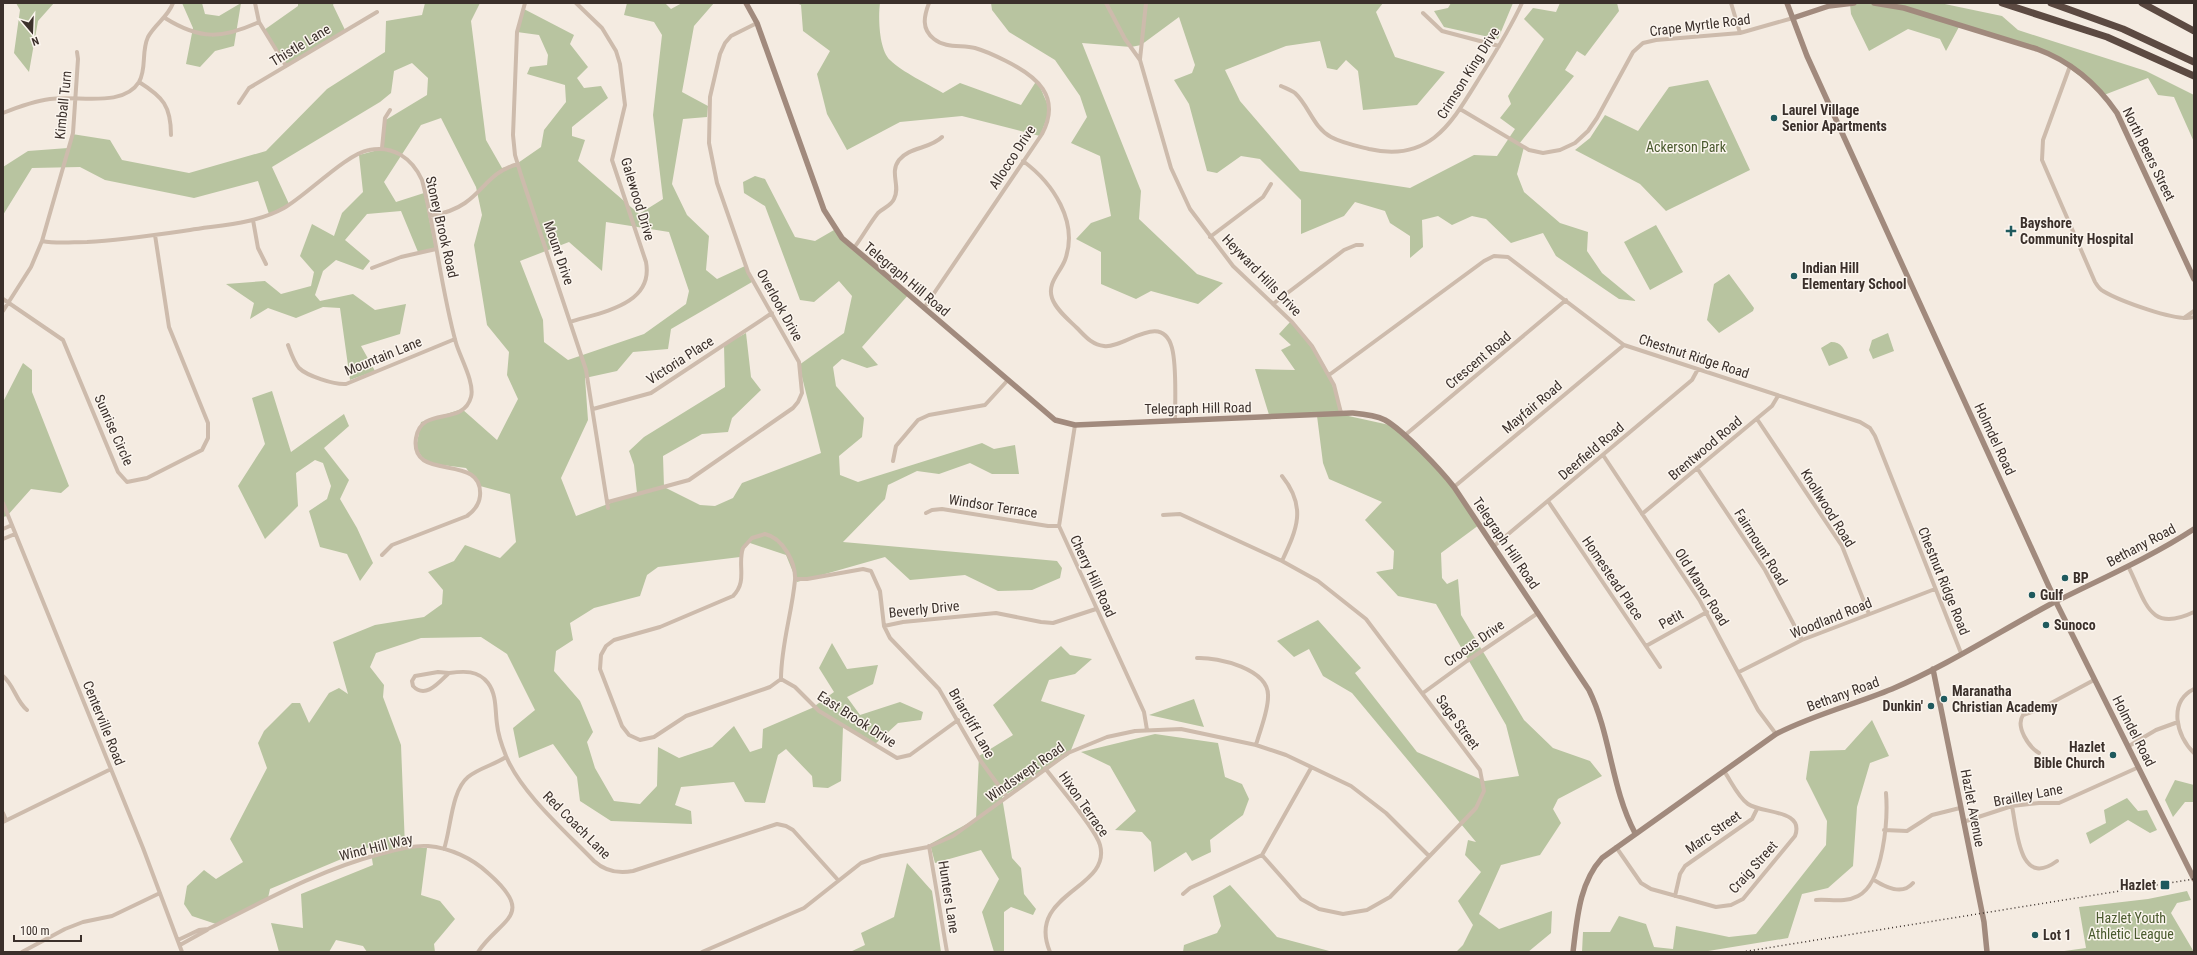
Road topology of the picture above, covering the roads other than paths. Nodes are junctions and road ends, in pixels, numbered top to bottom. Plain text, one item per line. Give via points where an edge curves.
1 (173, 3) edge
2 (255, 3) edge
3 (525, 3) edge
4 (576, 3) edge
5 (746, 3) edge
6 (929, 3) edge
7 (1106, 3) edge
8 (1146, 3) edge
9 (1522, 3) edge
10 (1731, 3) edge
11 (1787, 3) edge
12 (1854, 3) edge
13 (1874, 3) edge
14 (2002, 3) edge
15 (2051, 3) edge
16 (2142, 3) edge
17 (377, 12) dead end
18 (1422, 13) dead end
19 (165, 18) junction
20 (1793, 18) junction
21 (259, 22) junction
22 (756, 22) junction
23 (2194, 31) edge
24 (1740, 33) junction
25 (1499, 46) junction
26 (77, 52) dead end
27 (1140, 60) junction
28 (2194, 62) edge
29 (286, 66) junction
30 (2070, 66) junction
31 (2194, 76) edge
32 (139, 82) junction
33 (1281, 86) dead end
34 (76, 97) junction
35 (239, 103) dead end
36 (1460, 109) junction
37 (390, 110) dead end
38 (3, 113) edge
39 (171, 135) dead end
40 (942, 137) dead end
41 (382, 148) junction
42 (1023, 161) junction
43 (518, 164) junction
44 (1271, 184) dead end
45 (430, 216) junction
46 (253, 220) junction
47 (155, 235) junction
48 (1210, 237) junction
49 (42, 241) junction
50 (1362, 245) dead end
51 (853, 249) junction
52 (436, 250) junction
53 (266, 264) dead end
54 (372, 268) dead end
55 (2194, 279) edge
56 (3, 299) edge
57 (1566, 300) junction
58 (8, 303) junction
59 (1273, 304) junction
60 (924, 308) junction
61 (3, 311) edge
62 (2194, 311) edge
63 (772, 312) junction
64 (2194, 317) edge
65 (2183, 318) junction
66 (570, 322) junction
67 (455, 339) junction
68 (288, 345) dead end
69 (1624, 345) junction
70 (1698, 369) junction
71 (1329, 375) junction
72 (1007, 381) junction
73 (1778, 396) junction
74 (593, 409) junction
75 (1341, 413) junction
76 (1757, 419) junction
77 (1175, 421) junction
78 (1075, 425) junction
79 (1404, 436) junction
80 (1603, 455) junction
81 (893, 461) dead end
82 (1697, 468) junction
83 (1282, 476) dead end
84 (1454, 487) junction
85 (1548, 501) junction
86 (608, 502) junction
87 (3, 503) edge
88 (608, 508) dead end
89 (926, 513) dead end
90 (1642, 514) junction
91 (1163, 515) dead end
92 (12, 525) junction
93 (1059, 526) junction
94 (3, 529) edge
95 (2194, 529) edge
96 (15, 534) junction
97 (3, 539) edge
98 (1494, 546) junction
99 (382, 554) dead end
100 (1282, 561) junction
101 (2128, 566) junction
102 (795, 579) junction
103 (1935, 589) junction
104 (2056, 602) junction
105 (1096, 609) junction
106 (1707, 612) junction
107 (2194, 612) edge
108 (1538, 613) junction
109 (1869, 614) junction
110 (884, 626) junction
111 (1802, 640) junction
112 (1646, 646) junction
113 (1961, 653) junction
114 (1197, 658) dead end
115 (1660, 667) dead end
116 (1933, 669) junction
117 (1739, 672) junction
118 (449, 673) junction
119 (3, 676) edge
120 (781, 679) junction
121 (2094, 680) junction
122 (2194, 689) edge
123 (1423, 693) junction
124 (27, 710) dead end
125 (958, 720) junction
126 (2178, 722) junction
127 (1147, 730) junction
128 (1776, 734) junction
129 (1256, 745) junction
130 (2129, 746) junction
131 (2039, 753) dead end
132 (2194, 753) edge
133 (506, 757) junction
134 (2139, 766) junction
135 (1045, 768) junction
136 (1311, 768) junction
137 (110, 769) junction
138 (1724, 771) junction
139 (1886, 792) dead end
140 (1007, 797) junction
141 (2012, 806) junction
142 (1960, 808) junction
143 (1757, 809) junction
144 (3, 813) edge
145 (5, 821) edge
146 (1963, 822) junction
147 (1884, 830) junction
148 (1635, 833) junction
149 (929, 846) junction
150 (1616, 847) junction
151 (444, 849) junction
152 (1262, 855) junction
153 (1429, 856) junction
154 (2057, 861) dead end
155 (838, 880) junction
156 (1874, 880) junction
157 (2194, 880) edge
158 (1913, 883) dead end
159 (160, 893) junction
160 (1183, 894) dead end
161 (1675, 896) junction
162 (1816, 900) dead end
163 (208, 930) junction
164 (178, 940) junction
165 (180, 945) junction
166 (22, 952) edge
167 (182, 952) edge
168 (478, 952) edge
169 (702, 952) edge
170 (947, 952) edge
171 (1050, 952) edge
172 (1573, 952) edge
173 (1987, 952) edge

1 - 19 street
2 - 21 street
3 - 43 street, Mount Drive via 519,20 516,45 513,136
4 - 66 street, Galewood Drive via 602,28 616,51 620,64 625,105 612,160 646,262 647,272 643,288 630,301
5 - 22 street, Telegraph Hill Road
6 - 42 street, Allocco Drive via 924,21 927,31 934,40 942,44 969,47 990,53 1028,72 1043,89 1048,107 1047,122 1042,134
7 - 27 street, Heyward Hills Drive via 1125,39
8 - 27 street, Heyward Hills Drive
9 - 25 street, Crimson King Drive
10 - 24 street
11 - 20 street, Holmdel Road
12 - 20 street via 1829,6
13 - 30 street, North Beers Street via 1904,8 2048,52
14 - 31 highway via 2112,39
15 - 28 highway via 2128,31
16 - 23 highway
17 - 29 street, Thistle Lane
18 - 25 street via 1442,31
19 - 21 street via 189,31 212,35 235,32
19 - 32 street via 152,30 147,40
20 - 24 street, Crape Myrtle Road
20 - 104 street, Holmdel Road via 1807,56
21 - 29 street
22 - 51 street, Telegraph Hill Road via 821,204 837,232
22 - 63 street, Overlook Drive via 731,36 723,46 713,80 708,127 711,159 719,191 748,272
24 - 36 street, Crape Myrtle Road via 1643,43 1633,52 1588,131 1575,143 1560,150 1543,153 1529,150
25 - 36 street, Crimson King Drive
26 - 34 street, Kimball Turn
27 - 48 street, Heyward Hills Drive via 1177,182 1190,209
29 - 35 street, Thistle Lane via 249,88
30 - 55 street, North Beers Street via 2091,82 2117,113
30 - 65 street via 2043,140 2042,160 2048,177 2100,289 2169,316
32 - 34 street via 119,98
32 - 39 street via 165,103 171,120
33 - 36 street, Crimson King Drive via 1294,93 1322,131 1332,138 1380,151 1416,148 1433,140 1446,129
34 - 38 street via 38,101
34 - 49 street, Kimball Turn via 73,132
37 - 41 street via 385,118
40 - 51 street via 934,144 908,153 900,159 894,170 897,190 895,199 877,215
41 - 45 street, Stoney Brook Road via 402,155 415,167 422,180
41 - 46 street via 357,153 291,204
42 - 60 street, Allocco Drive
42 - 77 street via 1050,185 1068,225 1067,254 1051,284 1054,302 1087,338 1098,345 1115,346 1140,333 1150,331 1158,332 1166,338 1173,352
43 - 45 street via 500,170 461,206
43 - 66 street, Mount Drive
44 - 48 street via 1263,197
45 - 52 street, Stoney Brook Road
46 - 47 street
46 - 53 street via 258,248
47 - 49 street via 103,241
47 - 58 street, Sunrise Circle via 169,327 208,423 209,433 202,450 159,473 137,482 126,482 112,459 63,340
48 - 59 street, Heyward Hills Drive via 1233,266
49 - 58 street via 31,267
50 - 59 street via 1344,250
51 - 60 street, Telegraph Hill Road
52 - 54 street via 401,257
52 - 67 street, Stoney Brook Road
56 - 58 street
57 - 69 street, Chestnut Ridge Road
57 - 71 street, Chestnut Ridge Road via 1511,259 1494,256
57 - 79 street, Crescent Road
58 - 61 street
59 - 71 street, Heyward Hills Drive via 1306,338
60 - 72 street, Telegraph Hill Road
62 - 65 street
63 - 74 street, Victoria Place via 651,393
63 - 86 street, Overlook Drive via 799,362 802,393 795,406 689,480
64 - 65 street
66 - 74 street, Mount Drive via 586,370
67 - 68 street, Mountain Lane via 344,385 334,384 304,371 295,361
67 - 99 street, Stoney Brook Road via 472,386 470,402 458,413 434,416 427,420 418,431 416,445 427,462 464,470 472,475 479,488 479,503 467,516 392,545
69 - 70 street, Chestnut Ridge Road
69 - 84 street, Mayfair Road
70 - 73 street, Chestnut Ridge Road
70 - 80 street, Deerfield Road via 1692,380
71 - 75 street, Heyward Hills Drive via 1339,400
72 - 78 street, Telegraph Hill Road via 1055,420
72 - 81 street via 985,404 918,420 896,446
73 - 76 street, Brentwood Road via 1774,404
73 - 103 street, Chestnut Ridge Road via 1860,422 1872,431
74 - 86 street, Mount Drive
75 - 77 street, Telegraph Hill Road
75 - 79 street, Telegraph Hill Road via 1364,414 1379,418 1391,424
76 - 82 street, Brentwood Road
76 - 109 street, Knollwood Road via 1842,546
77 - 78 street, Telegraph Hill Road
78 - 93 street, Cherry Hill Road
79 - 84 street, Telegraph Hill Road
80 - 85 street, Deerfield Road
80 - 90 street, Old Manor Road
82 - 90 street, Brentwood Road
82 - 111 street, Fairmount Road via 1765,570
83 - 100 street via 1292,489 1298,516 1296,532
84 - 98 street, Telegraph Hill Road
85 - 98 street, Deerfield Road
85 - 112 street, Homestead Place
86 - 88 street, Mount Drive
87 - 92 street, Centerville Road
89 - 93 street, Windsor Terrace via 942,509
90 - 106 street, Old Manor Road
91 - 100 street, Sage Street via 1180,514
92 - 94 street
92 - 96 street, Centerville Road
93 - 105 street, Cherry Hill Road
95 - 101 street, Bethany Road via 2165,548
96 - 97 street
96 - 137 street, Centerville Road
98 - 108 street, Telegraph Hill Road
100 - 123 street, Sage Street via 1318,581 1366,619
101 - 104 street, Bethany Road
101 - 107 street via 2148,607 2158,618 2176,620
102 - 110 street, Beverly Drive via 868,569 873,573 880,591
102 - 120 street via 781,660
102 - 120 street via 789,558 778,540 765,534 756,536 747,541 743,548 742,579 739,589 733,596 660,627 614,640 603,650 600,660 600,669 622,726 629,735 640,740 654,737 686,716 770,688
103 - 109 street, Woodland Road
103 - 113 street, Chestnut Ridge Road
104 - 113 street, Bethany Road
104 - 121 street, Holmdel Road
105 - 110 street, Beverly Drive via 1053,623 996,612
105 - 127 street, Cherry Hill Road via 1144,712
106 - 112 street, Petit
106 - 117 street, Old Manor Road
108 - 123 street, Crocus Drive
108 - 148 street, Telegraph Hill Road via 1593,697 1619,794 1627,819
109 - 111 street, Woodland Road
110 - 125 street, Briarcliff Lane via 895,644 939,689
111 - 117 street, Woodland Road
112 - 115 street, Homestead Place
113 - 116 street, Bethany Road
114 - 129 street via 1210,658 1255,672 1264,683 1269,696
116 - 128 street, Bethany Road via 1892,689 1806,720
116 - 142 street, Hazlet Avenue
117 - 128 street, Old Manor Road via 1758,710
118 - 118 street, Red Coach Lane via 433,689 419,690 412,684 413,678 418,674
118 - 133 street, Red Coach Lane via 474,673 488,684 493,694 497,728
119 - 124 street via 9,682 18,701
120 - 125 street, East Brook Drive via 795,687 819,711 897,758 910,756
121 - 130 street, Holmdel Road
121 - 131 street via 2040,709 2023,715 2020,726 2031,746
122 - 126 street via 2180,700
123 - 153 street, Sage Street via 1480,770 1484,790 1476,808
125 - 140 street, Briarcliff Lane via 980,760
126 - 130 street via 2156,730
126 - 132 street via 2185,742
127 - 129 street, Windswept Road via 1181,729
127 - 135 street, Windswept Road via 1096,741 1068,753
128 - 138 street, Bethany Road
129 - 136 street, Windswept Road via 1286,755
130 - 134 street, Holmdel Road
133 - 151 street via 474,773 461,784 456,795
133 - 155 street, Red Coach Lane via 531,795 594,861 608,870 633,871 777,824 793,830
134 - 141 street, Brailley Lane via 2059,803
134 - 157 street, Holmdel Road
135 - 140 street, Windswept Road
135 - 171 street, Hixon Terrace via 1096,836 1101,851 1100,862 1095,872 1063,897 1052,911 1046,933
136 - 152 street
136 - 153 street, Windswept Road via 1351,786 1386,813
137 - 145 street
137 - 159 street, Centerville Road
138 - 143 street, Craig Street via 1745,801
138 - 148 street, Bethany Road
139 - 147 street
140 - 149 street, Windswept Road via 966,828
141 - 146 street, Brailley Lane
141 - 154 street via 2022,853 2027,863 2042,868
142 - 146 street, Hazlet Avenue
142 - 147 street via 1932,814 1907,830
143 - 161 street, Marc Street via 1752,818 1685,866 1680,874
143 - 161 street, Craig Street via 1788,816 1796,824 1796,832 1746,896 1737,903 1720,907
144 - 145 street
146 - 173 street, Hazlet Avenue via 1984,922
147 - 156 street
148 - 150 street, Bethany Road
149 - 155 street, Windswept Road via 869,859 853,867
149 - 170 street, Hunters Lane
150 - 161 street, Craig Street via 1645,886
150 - 172 street, Bethany Road via 1597,863 1586,882
151 - 163 street, Wind Hill Way via 428,846 409,847 350,863 303,882
151 - 168 street, Wind Hill Way via 481,866 506,891 511,900 509,920
152 - 153 street, Sage Street via 1301,899 1319,909 1343,914 1367,910 1390,897
152 - 160 street via 1190,888
155 - 169 street, Windswept Road via 801,910
156 - 158 street via 1896,890 1905,889
156 - 162 street via 1866,891 1855,898 1837,901
159 - 164 street, Centerville Road
159 - 166 street via 112,916 65,929
163 - 164 street, Wind Hill Way via 199,930
163 - 165 street
164 - 165 street, Centerville Road
165 - 167 street, Centerville Road

